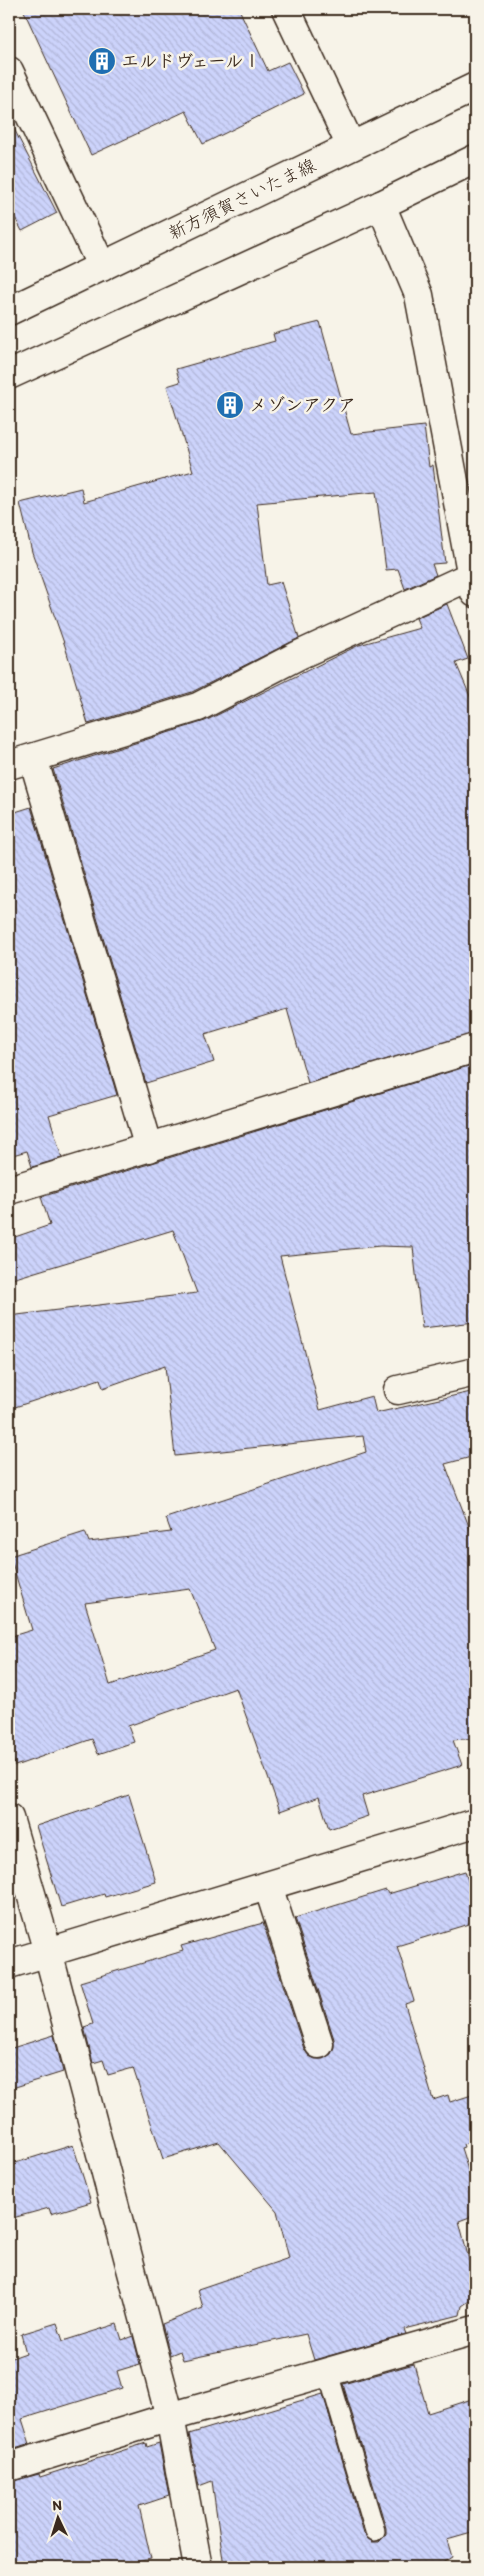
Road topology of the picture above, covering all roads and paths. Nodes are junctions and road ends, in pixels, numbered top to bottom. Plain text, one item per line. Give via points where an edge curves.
1 (286, 9) edge
2 (9, 71) edge
3 (475, 87) edge
4 (351, 146) junction
5 (475, 159) edge
6 (381, 205) junction
7 (102, 266) junction
8 (9, 311) edge
9 (9, 375) edge
10 (474, 581) edge
11 (21, 762) edge
12 (475, 1048) edge
13 (149, 1148) junction
14 (9, 1190) edge
15 (475, 1372) edge
16 (398, 1390) dead end
17 (9, 1818) edge
18 (474, 1829) edge
19 (268, 1886) junction
20 (48, 1952) junction
21 (9, 1964) edge
22 (319, 2044) dead end
23 (475, 2330) edge
24 (328, 2373) junction
25 (170, 2417) junction
26 (9, 2467) edge
27 (375, 2531) dead end
28 (198, 2567) edge

1 - 4 street
2 - 7 street
3 - 4 street, 新方須賀さいたま線
4 - 7 street, 新方須賀さいたま線
5 - 6 street
6 - 9 street
6 - 10 street via 419,295
7 - 8 street, 新方須賀さいたま線
10 - 11 street via 299,655 198,707
11 - 13 street
12 - 13 street
13 - 14 street
15 - 16 street
17 - 20 street
18 - 19 street
19 - 20 street
19 - 22 street
20 - 21 street
20 - 25 street
23 - 24 street
24 - 25 street
24 - 27 lane
25 - 26 street
25 - 28 street

